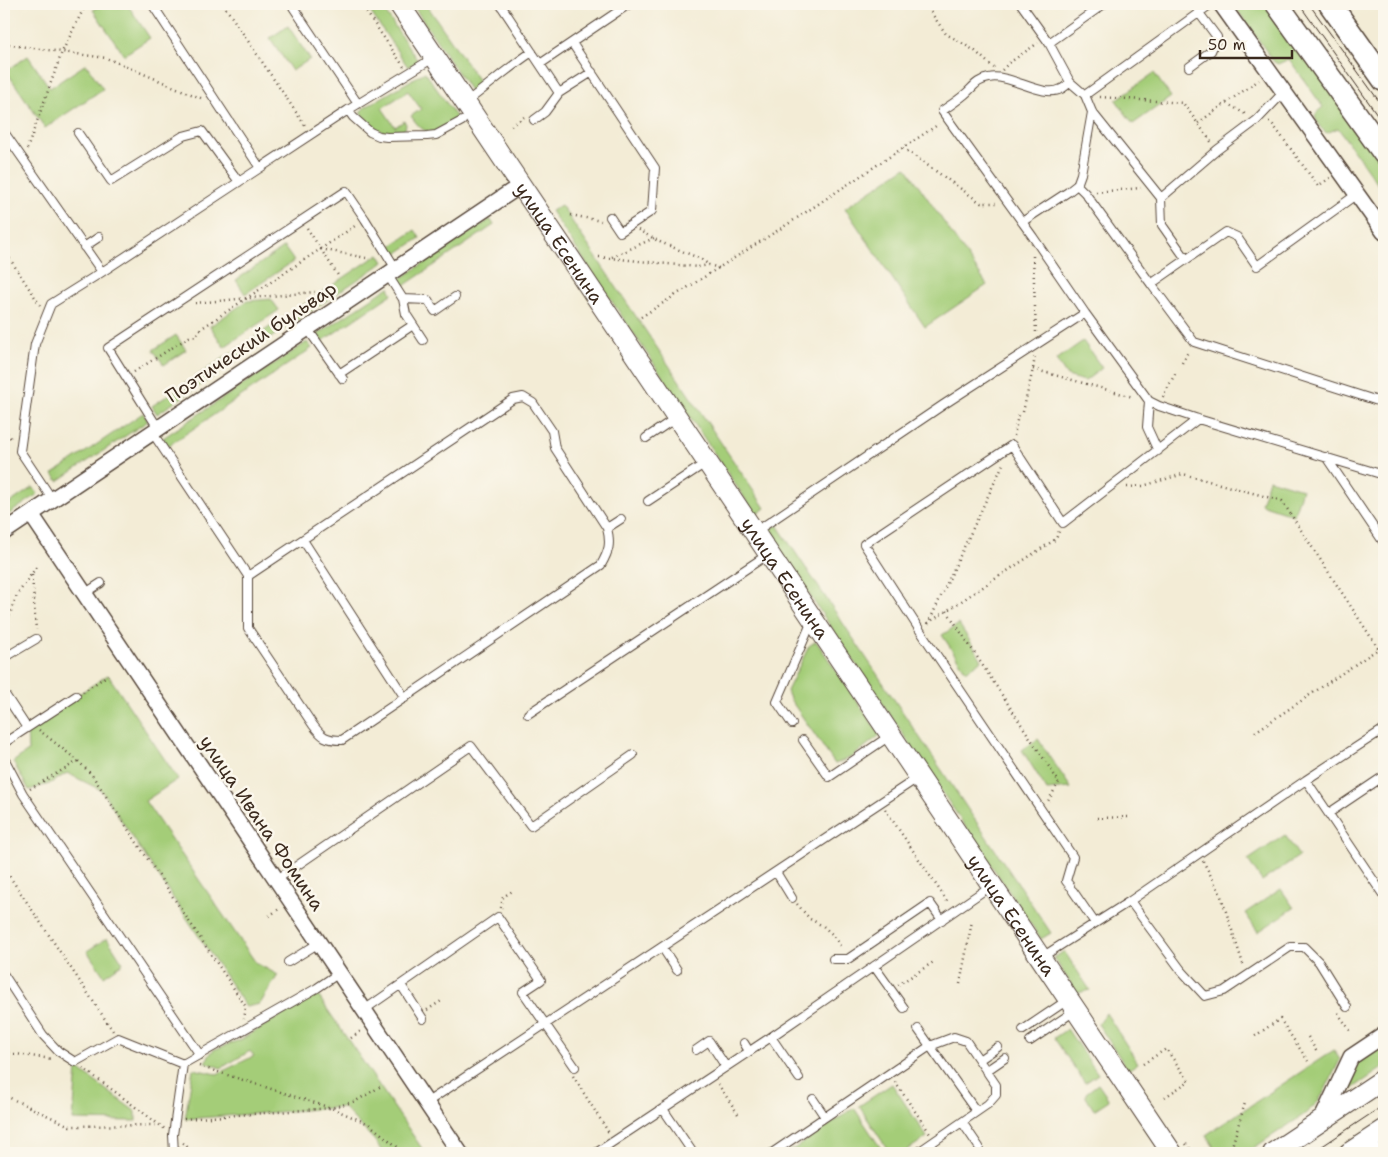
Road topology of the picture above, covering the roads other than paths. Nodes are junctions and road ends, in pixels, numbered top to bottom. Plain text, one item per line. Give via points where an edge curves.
1 (152, 4) edge
2 (291, 4) edge
3 (399, 4) edge
4 (500, 4) edge
5 (629, 4) edge
6 (1021, 4) edge
7 (1104, 4) edge
8 (1211, 4) edge
9 (1221, 4) edge
10 (1277, 4) edge
11 (1330, 4) edge
12 (1198, 13) junction
13 (1047, 41) junction
14 (572, 43) junction
15 (532, 52) junction
16 (435, 57) junction
17 (540, 64) junction
18 (1190, 67) dead end
19 (592, 72) junction
20 (1384, 80) edge
21 (1070, 82) junction
22 (559, 93) junction
23 (1285, 93) junction
24 (1084, 96) junction
25 (358, 104) junction
26 (348, 110) junction
27 (464, 111) junction
28 (1092, 112) junction
29 (534, 120) road end
30 (4, 132) edge
31 (78, 133) dead end
32 (1384, 153) edge
33 (260, 168) junction
34 (239, 182) junction
35 (521, 185) junction
36 (1077, 185) junction
37 (1357, 194) junction
38 (1161, 198) junction
39 (612, 220) road end
40 (1022, 222) junction
41 (1384, 232) edge
42 (99, 237) dead end
43 (84, 246) junction
44 (1186, 259) junction
45 (102, 272) junction
46 (391, 272) junction
47 (1151, 284) junction
48 (455, 298) dead end
49 (403, 299) junction
50 (1085, 313) junction
51 (413, 325) junction
52 (307, 328) junction
53 (423, 340) dead end
54 (1149, 401) junction
55 (1384, 403) edge
56 (677, 418) junction
57 (1198, 419) junction
58 (155, 430) junction
59 (646, 438) dead end
60 (1158, 451) junction
61 (1326, 458) junction
62 (707, 462) junction
63 (1384, 475) edge
64 (52, 500) junction
65 (648, 501) dead end
66 (30, 514) junction
67 (621, 519) dead end
68 (607, 528) junction
69 (4, 532) edge
70 (755, 533) junction
71 (303, 540) junction
72 (1384, 543) edge
73 (769, 554) junction
74 (248, 576) junction
75 (101, 582) dead end
76 (84, 594) junction
77 (813, 619) junction
78 (36, 638) road end
79 (4, 658) edge
80 (4, 693) edge
81 (76, 696) road end
82 (405, 698) junction
83 (528, 714) dead end
84 (792, 724) dead end
85 (30, 726) junction
86 (1384, 730) edge
87 (891, 735) junction
88 (803, 740) dead end
89 (4, 743) edge
90 (633, 755) dead end
91 (4, 758) edge
92 (1384, 776) edge
93 (919, 777) junction
94 (1306, 780) junction
95 (1329, 813) junction
96 (776, 872) junction
97 (276, 880) junction
98 (992, 886) junction
99 (1384, 896) edge
100 (792, 898) road end
101 (1130, 901) junction
102 (942, 920) junction
103 (1095, 923) junction
104 (319, 943) junction
105 (662, 947) junction
106 (1040, 958) junction
107 (833, 959) dead end
108 (288, 962) dead end
109 (874, 966) junction
110 (677, 970) dead end
111 (339, 973) junction
112 (4, 975) edge
113 (401, 985) junction
114 (1072, 1005) junction
115 (1347, 1007) dead end
116 (904, 1008) dead end
117 (364, 1010) junction
118 (421, 1017) road end
119 (545, 1024) junction
120 (918, 1029) dead end
121 (1023, 1030) dead end
122 (1384, 1035) edge
123 (771, 1037) junction
124 (1030, 1041) dead end
125 (744, 1043) dead end
126 (930, 1046) junction
127 (998, 1047) dead end
128 (696, 1050) dead end
129 (749, 1052) junction
130 (200, 1055) junction
131 (1005, 1058) dead end
132 (979, 1060) junction
133 (183, 1064) junction
134 (575, 1066) road end
135 (726, 1067) junction
136 (986, 1071) junction
137 (799, 1078) dead end
138 (1384, 1079) edge
139 (813, 1099) dead end
140 (426, 1103) junction
141 (663, 1109) junction
142 (976, 1111) junction
143 (826, 1117) junction
144 (962, 1122) junction
145 (1320, 1122) junction
146 (683, 1123) dead end
147 (676, 1128) junction
148 (1384, 1130) edge
149 (980, 1147) dead end
150 (1179, 1148) edge
151 (691, 1150) dead end
152 (1384, 1152) edge
153 (174, 1153) edge
154 (460, 1153) edge
155 (596, 1153) edge
156 (772, 1153) edge
157 (918, 1153) edge
158 (1273, 1153) edge
159 (1349, 1153) edge
160 (1368, 1153) edge

1 - 33 lane
2 - 25 lane
3 - 16 street, улица Есенина
4 - 15 lane
5 - 14 lane
6 - 13 lane
7 - 13 lane
8 - 12 lane
9 - 23 street
10 - 32 main road
11 - 20 main road
12 - 18 lane via 1217,37 1210,51
12 - 24 lane
13 - 21 lane
14 - 17 lane
14 - 19 lane
15 - 17 lane
15 - 27 lane via 486,88
16 - 25 lane
16 - 27 street, улица Есенина
17 - 22 lane
19 - 22 lane
19 - 39 lane via 655,168 652,211 620,232
21 - 24 lane
21 - 40 lane via 1049,92 1001,78 982,79 942,111
22 - 29 lane via 545,112
23 - 37 street
23 - 38 lane via 1257,120
24 - 28 lane
25 - 26 lane
26 - 27 lane via 370,132 387,137 436,135
26 - 33 lane
27 - 35 street, улица Есенина
28 - 36 lane
28 - 38 lane
30 - 43 lane
31 - 34 lane via 111,181 183,136 202,131
33 - 34 lane
34 - 45 lane
35 - 46 street, Поэтический бульвар
35 - 56 street, улица Есенина
36 - 40 lane
36 - 47 lane
37 - 41 street
37 - 44 lane via 1257,266 1237,237 1226,232
38 - 44 lane via 1162,225
40 - 50 lane
42 - 43 lane
43 - 45 lane
44 - 47 lane
45 - 64 lane via 51,304 35,344 20,451
46 - 49 lane
46 - 52 street, Поэтический бульвар
46 - 58 lane via 365,219 346,191 108,348
47 - 55 lane via 1194,342
48 - 49 lane via 435,310 428,300
49 - 51 lane via 406,314
50 - 54 lane
50 - 70 lane
51 - 52 lane via 341,376
51 - 53 lane
52 - 58 street, Поэтический бульвар
54 - 57 lane
54 - 60 lane via 1146,427
56 - 59 lane
56 - 62 street, улица Есенина
57 - 60 lane
57 - 61 lane
58 - 64 street, Поэтический бульвар
58 - 74 lane
60 - 103 lane via 1063,523 1012,445 864,544 1073,857 1066,881
61 - 63 lane
61 - 72 lane
62 - 65 lane
62 - 70 street, улица Есенина
64 - 66 street, Поэтический бульвар
66 - 69 street, Поэтический бульвар
66 - 76 street, улица Ивана Фомина
67 - 68 lane
68 - 71 lane via 555,448 552,431 533,403 523,397 513,398
68 - 82 lane via 610,540 601,565
70 - 73 street, улица Есенина
71 - 74 lane
71 - 82 lane
73 - 77 street, улица Есенина
73 - 83 lane
74 - 82 lane via 248,628 320,735 330,740 342,740
75 - 76 lane
76 - 97 street, улица Ивана Фомина
77 - 84 lane via 777,702
77 - 87 street, улица Есенина
78 - 79 lane
80 - 85 lane
81 - 85 lane
85 - 89 lane
86 - 94 lane
87 - 88 lane via 829,777
87 - 93 street, улица Есенина
90 - 97 lane via 531,826 471,746
91 - 130 lane via 23,794
92 - 95 lane
93 - 96 lane
93 - 98 street, улица Есенина
94 - 95 lane
94 - 101 lane
95 - 99 lane
96 - 100 lane
96 - 105 lane
97 - 104 street, улица Ивана Фомина
98 - 102 lane
98 - 106 street, улица Есенина
101 - 103 lane
101 - 115 lane via 1181,970 1205,996 1224,991 1290,947 1304,947 1319,962
102 - 107 lane via 930,903 848,959
102 - 109 lane
103 - 106 lane
104 - 108 lane
104 - 111 street, улица Ивана Фомина
105 - 110 lane
105 - 119 lane
106 - 114 street, улица Есенина
109 - 116 lane
109 - 123 lane
111 - 117 street, улица Ивана Фомина
111 - 130 lane
112 - 133 lane via 43,1035 58,1051 75,1062 118,1038
113 - 117 lane
113 - 118 lane
113 - 119 lane via 498,917 541,980 523,992
114 - 121 lane
114 - 124 lane
114 - 150 street, улица Есенина
117 - 140 street, улица Ивана Фомина
119 - 134 lane
119 - 140 lane via 484,1069
120 - 126 lane
122 - 145 street via 1351,1057
123 - 129 lane
123 - 137 lane via 788,1055
125 - 129 lane
126 - 132 lane via 954,1037 966,1041
126 - 142 lane
126 - 143 lane
127 - 132 lane
128 - 135 lane via 710,1041
129 - 135 lane
130 - 133 lane
131 - 136 lane
132 - 136 lane
133 - 153 lane via 173,1136
135 - 141 lane
136 - 142 lane via 996,1084 996,1095
138 - 145 street
139 - 143 lane
140 - 154 street, улица Ивана Фомина
141 - 147 lane
141 - 155 lane
142 - 144 lane
143 - 156 lane
144 - 149 lane
144 - 157 lane
145 - 158 street
146 - 147 lane
147 - 151 lane
148 - 159 street
152 - 160 street

